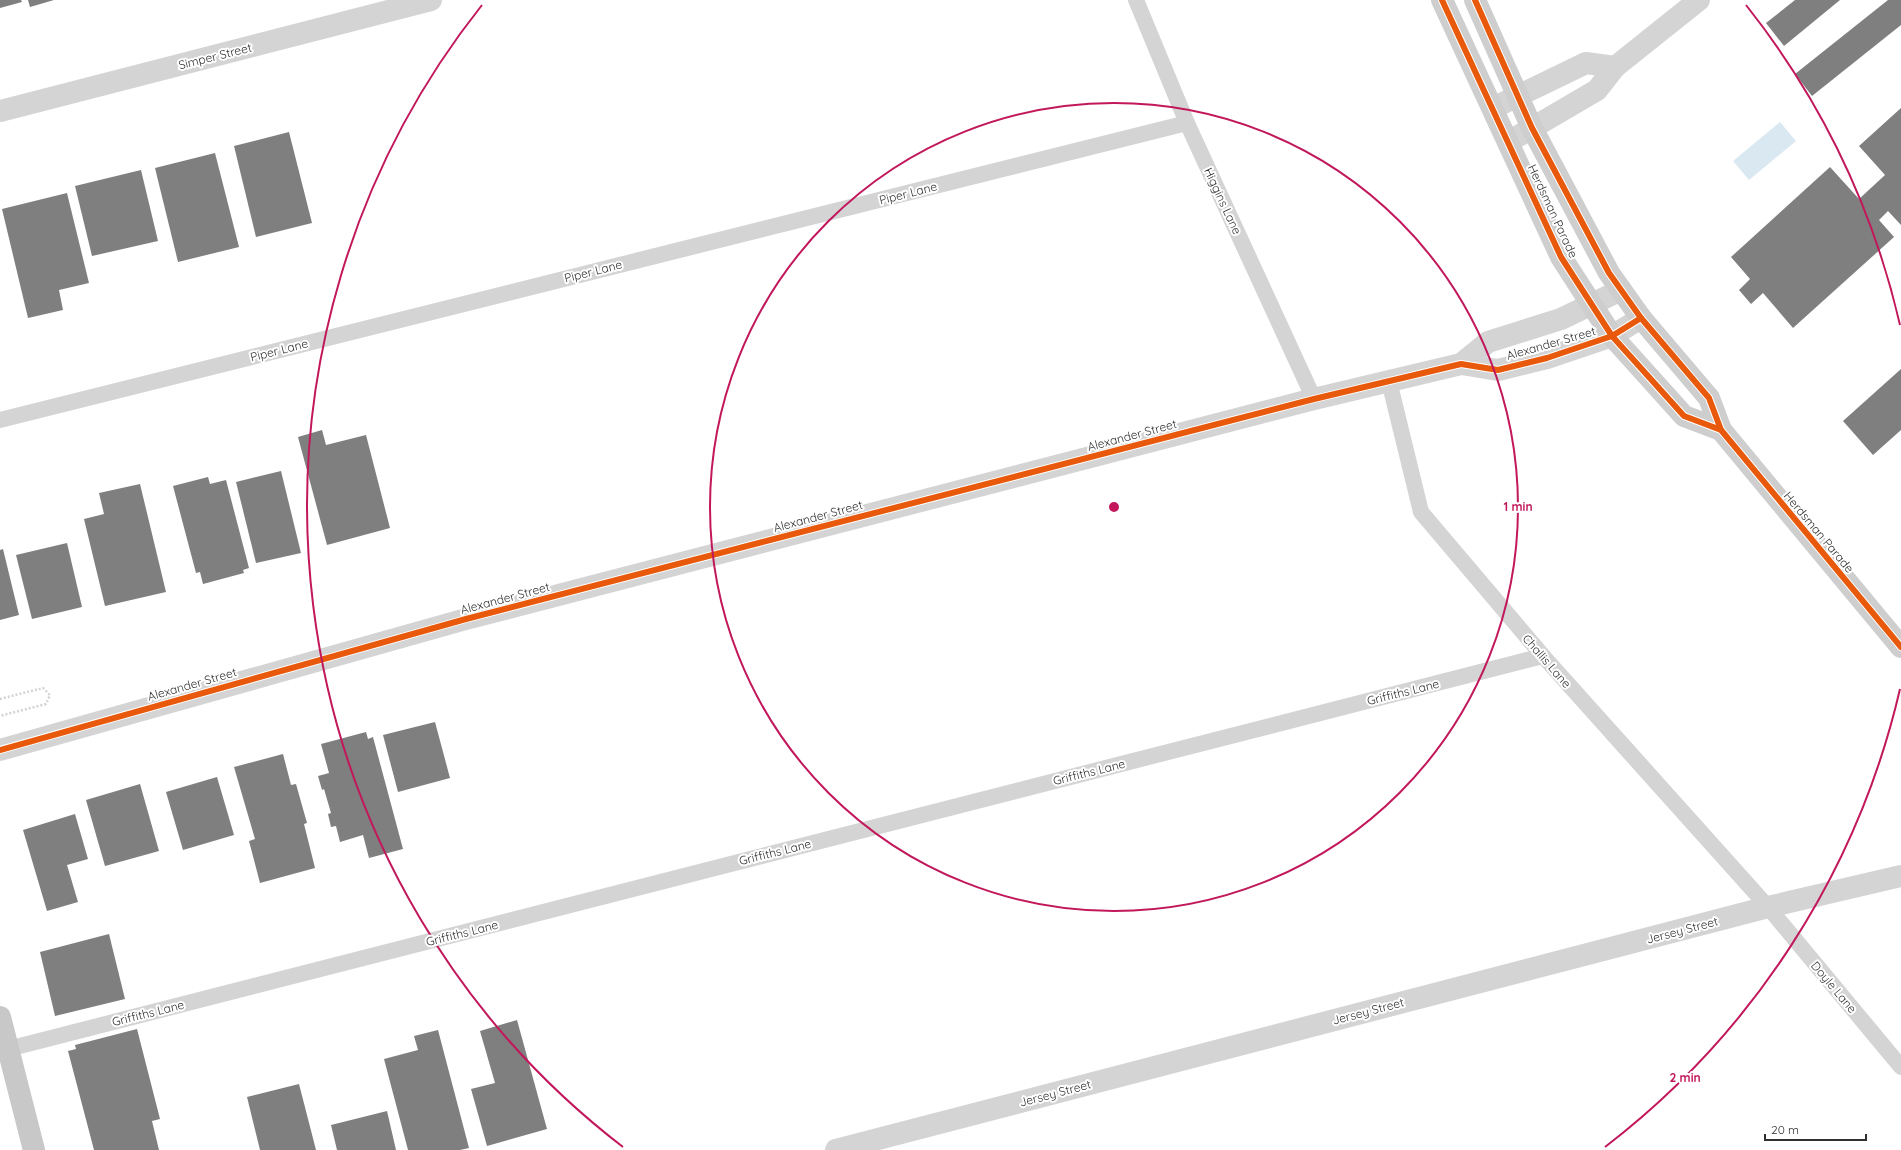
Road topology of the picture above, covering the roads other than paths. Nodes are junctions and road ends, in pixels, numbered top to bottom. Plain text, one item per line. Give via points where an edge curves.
1 (431, 0) edge
2 (1136, 0) edge
3 (1442, 0) edge
4 (1475, 0) edge
5 (1699, 0) edge
6 (1615, 67) junction
7 (1518, 96) junction
8 (1493, 108) junction
9 (0, 111) edge
10 (1187, 123) junction
11 (1532, 128) junction
12 (1508, 142) junction
13 (1621, 290) junction
14 (1592, 305) junction
15 (1641, 318) junction
16 (1612, 336) junction
17 (1461, 364) junction
18 (1389, 381) junction
19 (1314, 399) junction
20 (0, 420) edge
21 (1721, 430) junction
22 (1901, 647) edge
23 (1543, 656) junction
24 (0, 750) edge
25 (1901, 876) edge
26 (1768, 907) junction
27 (0, 1017) edge
28 (8, 1049) junction
29 (1901, 1066) edge
30 (34, 1150) edge
31 (836, 1150) edge

1 - 9 street, Simper Street
2 - 10 lane, Higgins Lane
3 - 8 main road, Herdsman Parade
4 - 7 main road, Herdsman Parade
5 - 6 street
6 - 7 street via 1586,63
6 - 11 street via 1597,90
7 - 8 street
7 - 11 main road, Herdsman Parade
8 - 12 main road, Herdsman Parade
10 - 19 lane, Higgins Lane
10 - 20 lane, Piper Lane
11 - 12 street
11 - 13 main road, Herdsman Parade via 1609,273
12 - 14 main road, Herdsman Parade via 1561,256
13 - 14 street, Alexander Street
13 - 15 main road, Herdsman Parade
14 - 16 main road, Herdsman Parade
14 - 17 street, Alexander Street via 1561,319 1488,342
15 - 16 street, Alexander Street
15 - 21 main road, Herdsman Parade via 1709,398
16 - 17 street, Alexander Street via 1554,356 1498,370
16 - 21 main road, Herdsman Parade via 1684,416
17 - 18 street, Alexander Street
18 - 19 street, Alexander Street
18 - 23 lane, Challis Lane via 1421,512
19 - 24 street, Alexander Street via 466,620
21 - 22 main road, Herdsman Parade
23 - 26 lane, Challis Lane
23 - 28 lane, Griffiths Lane
25 - 26 street, Jersey Street
26 - 29 lane, Doyle Lane
26 - 31 street, Jersey Street
27 - 28 main road
28 - 30 main road

